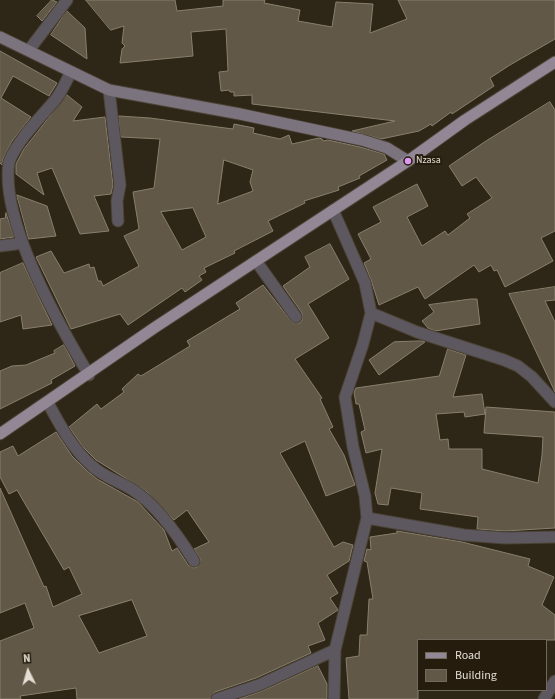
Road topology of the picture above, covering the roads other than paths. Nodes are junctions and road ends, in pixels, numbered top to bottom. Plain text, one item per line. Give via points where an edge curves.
1 (67, 0) edge
2 (0, 37) edge
3 (29, 50) junction
4 (555, 62) edge
5 (71, 72) junction
6 (109, 90) junction
7 (408, 161) junction
8 (333, 210) junction
9 (118, 221) dead end
10 (16, 244) junction
11 (0, 246) edge
12 (256, 261) junction
13 (371, 313) junction
14 (296, 316) dead end
15 (89, 375) junction
16 (555, 402) edge
17 (48, 403) junction
18 (0, 434) edge
19 (367, 518) junction
20 (555, 537) edge
21 (194, 561) dead end
22 (335, 650) junction
23 (555, 681) edge
24 (217, 699) edge
25 (334, 699) edge
26 (544, 699) edge

1 - 3 street
2 - 3 main road
3 - 5 main road
4 - 7 main road via 465,120
5 - 6 main road
5 - 10 street via 57,98 35,121 9,161 4,195
6 - 7 main road via 362,140 387,148
6 - 9 street via 120,185 117,201
7 - 8 main road
8 - 12 main road
8 - 13 street via 365,283
10 - 11 street
10 - 15 street via 45,302
12 - 14 street
12 - 15 main road
13 - 16 street via 417,332 518,366
13 - 19 street via 345,397
15 - 17 main road
17 - 18 main road
17 - 21 street via 76,450 85,460 99,472 134,490 147,501 181,540
19 - 20 street via 464,535 505,538
19 - 22 street
22 - 24 street via 259,685
22 - 25 street
23 - 26 street

